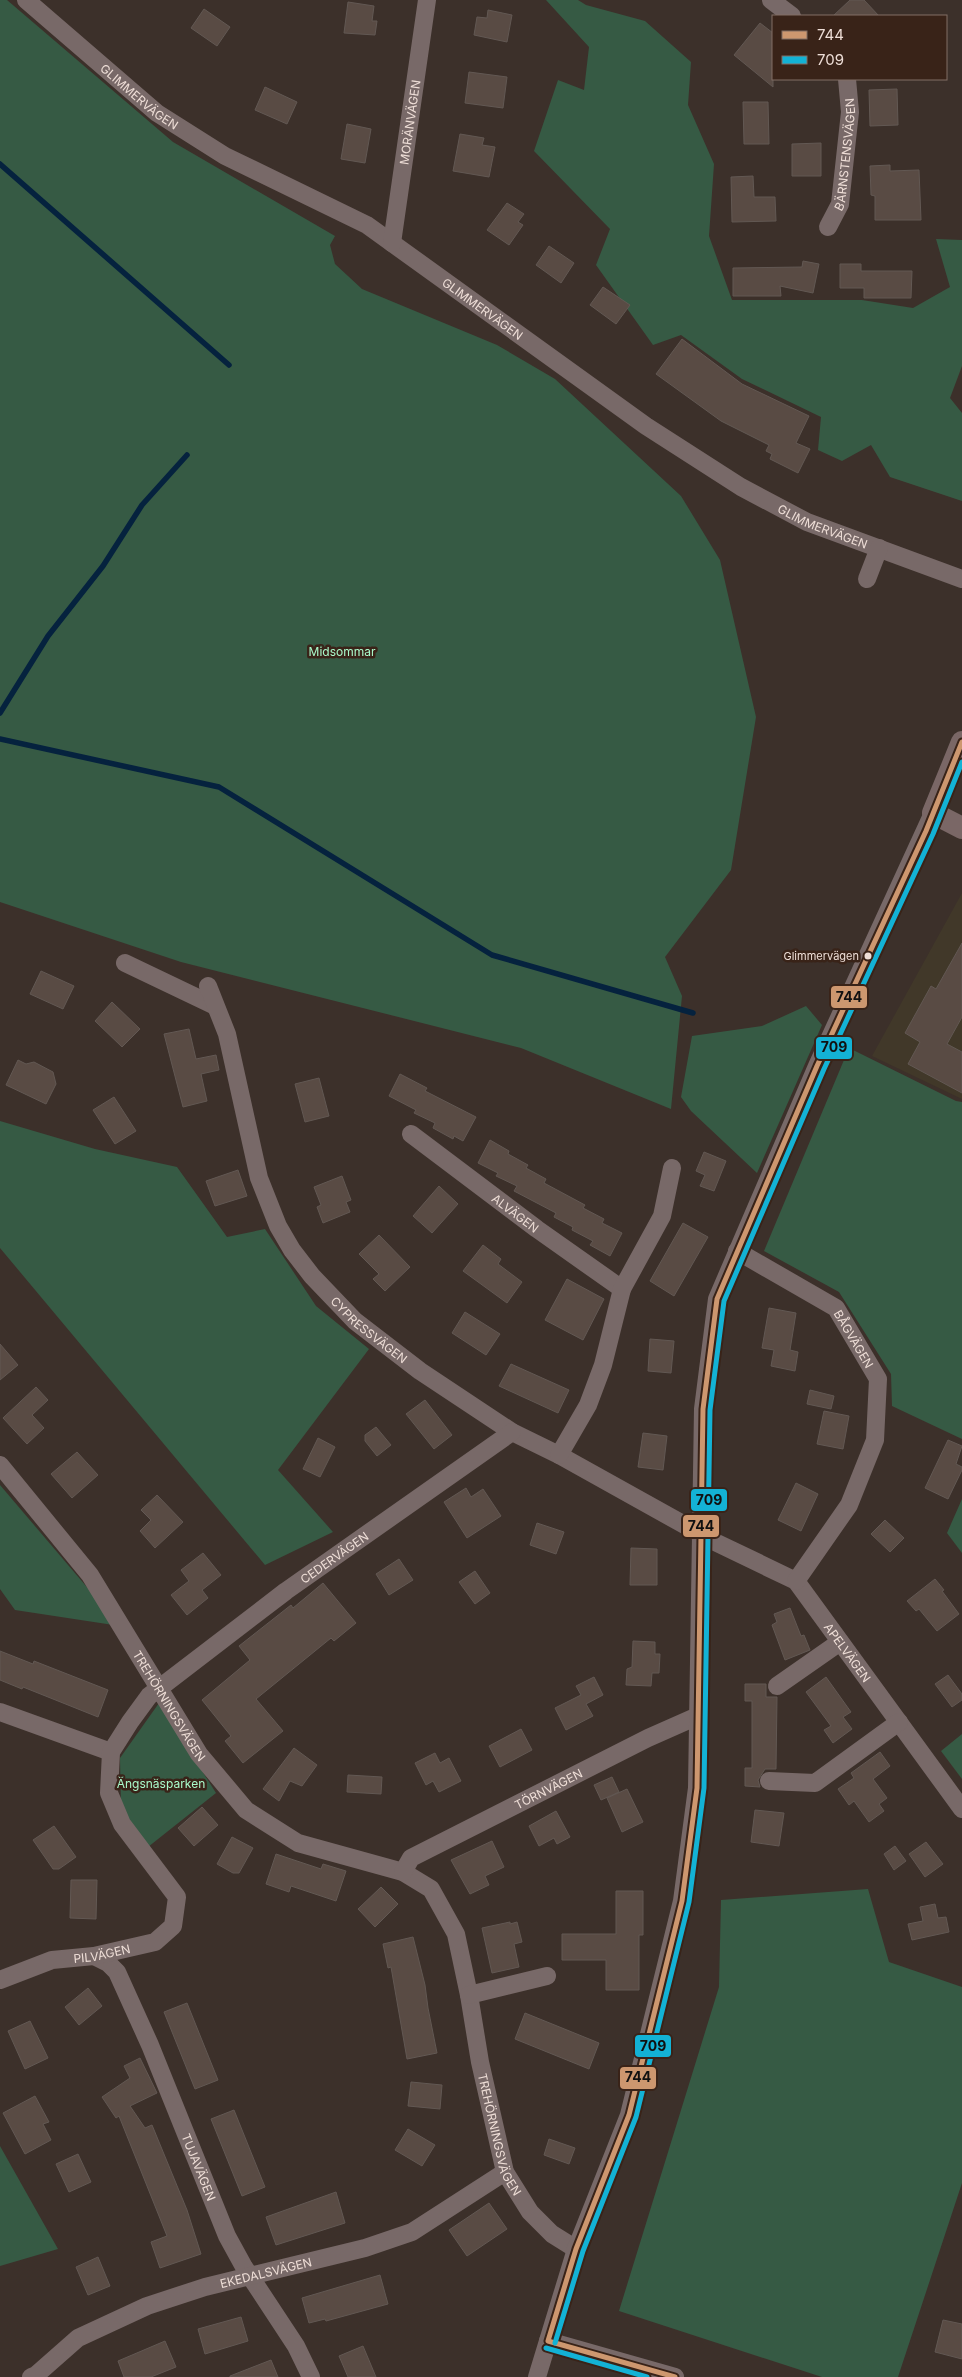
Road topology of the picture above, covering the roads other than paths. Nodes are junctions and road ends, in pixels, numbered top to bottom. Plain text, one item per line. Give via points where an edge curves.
1 (26, 0) edge
2 (427, 0) edge
3 (771, 0) edge
4 (791, 15) edge
5 (847, 80) edge
6 (828, 227) dead end
7 (392, 243) junction
8 (878, 548) junction
9 (867, 578) dead end
10 (962, 580) edge
11 (962, 742) edge
12 (934, 813) junction
13 (962, 828) edge
14 (125, 963) dead end
15 (208, 986) dead end
16 (215, 1006) junction
17 (412, 1134) dead end
18 (672, 1168) dead end
19 (736, 1251) junction
20 (622, 1289) junction
21 (512, 1432) junction
22 (558, 1455) junction
23 (0, 1465) edge
24 (702, 1533) junction
25 (796, 1581) junction
26 (840, 1642) junction
27 (777, 1686) dead end
28 (160, 1688) junction
29 (0, 1712) edge
30 (700, 1715) junction
31 (899, 1722) junction
32 (111, 1752) junction
33 (769, 1781) dead end
34 (962, 1809) edge
35 (403, 1872) junction
36 (94, 1956) junction
37 (547, 1976) dead end
38 (0, 1980) edge
39 (469, 1994) junction
40 (505, 2172) junction
41 (576, 2249) junction
42 (251, 2276) junction
43 (548, 2341) junction
44 (31, 2377) edge
45 (311, 2377) edge
46 (537, 2377) edge
47 (675, 2377) edge

1 - 7 street, GLIMMERVÄGEN via 158,113 225,156 367,225
2 - 7 street, MORÄNVÄGEN
3 - 4 street
5 - 6 street, BÄRNSTENSVÄGEN via 850,112 840,204
7 - 8 street, GLIMMERVÄGEN via 646,426 734,482 807,522
8 - 9 street
8 - 10 street, GLIMMERVÄGEN
11 - 12 main road
12 - 13 main road
12 - 19 street via 820,1059
14 - 16 street
15 - 16 street, CYPRESSVÄGEN
16 - 21 street, CYPRESSVÄGEN via 227,1034 259,1178 278,1226 292,1250 355,1321 420,1371
17 - 20 street, ALVÄGEN
18 - 20 street via 662,1216
19 - 24 street via 718,1300 703,1409
19 - 25 street, BÅGVÄGEN via 836,1308 878,1379 875,1440 849,1505
20 - 22 street via 603,1365 588,1404
21 - 22 street, CYPRESSVÄGEN
21 - 28 street, CEDERVÄGEN via 286,1591
22 - 24 street, CYPRESSVÄGEN
23 - 28 street, TREHÖRNINGSVÄGEN via 90,1575
24 - 25 street, APELVÄGEN
24 - 30 street
25 - 26 street, APELVÄGEN
26 - 27 street
26 - 31 street, APELVÄGEN
28 - 32 street, CEDERVÄGEN via 149,1696
28 - 35 street, TREHÖRNINGSVÄGEN via 199,1754 246,1810 298,1843
29 - 32 street
30 - 35 street, TÖRNVÄGEN via 411,1858
30 - 41 street via 697,1788 682,1901 629,2115
31 - 33 street via 815,1783
31 - 34 street, APELVÄGEN
32 - 36 street, PILVÄGEN via 109,1793 122,1824 177,1898 173,1926 155,1942
35 - 39 street, TREHÖRNINGSVÄGEN via 431,1889 456,1934
36 - 38 street, PILVÄGEN via 52,1960
36 - 42 street, TUJAVÄGEN via 117,1972 227,2236
37 - 39 street
39 - 40 street, TREHÖRNINGSVÄGEN via 480,2062
40 - 41 street, TREHÖRNINGSVÄGEN via 530,2212 552,2234
40 - 42 street, EKEDALSVÄGEN via 412,2232 366,2248
41 - 43 street
42 - 44 street, EKEDALSVÄGEN via 161,2300 90,2332 78,2338
42 - 45 street, TUJAVÄGEN via 296,2346
43 - 46 street
43 - 47 street

